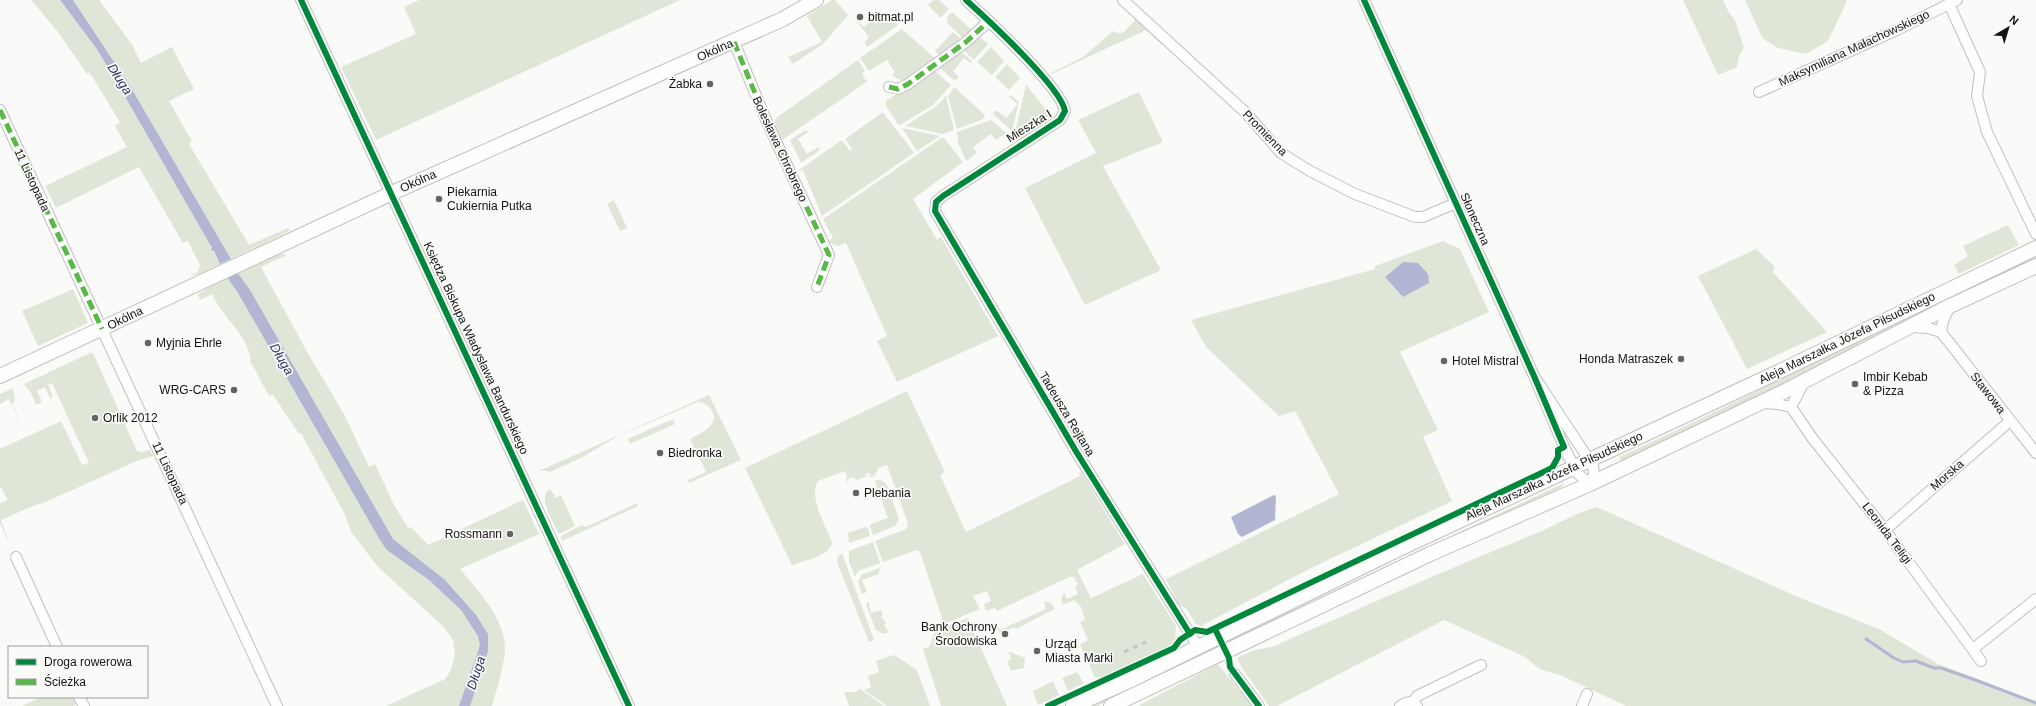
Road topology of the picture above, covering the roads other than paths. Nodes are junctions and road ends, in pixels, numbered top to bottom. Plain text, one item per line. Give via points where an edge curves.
1 (301, 0) edge
2 (816, 0) edge
3 (966, 0) edge
4 (1123, 0) edge
5 (1364, 0) edge
6 (1953, 2) edge
7 (989, 21) junction
8 (734, 42) junction
9 (889, 87) dead end
10 (1759, 92) dead end
11 (0, 110) edge
12 (392, 193) junction
13 (936, 202) joint
14 (1456, 203) junction
15 (2036, 234) edge
16 (2036, 248) edge
17 (2036, 266) edge
18 (817, 287) dead end
19 (1950, 306) junction
20 (1908, 327) junction
21 (102, 329) junction
22 (1941, 332) junction
23 (0, 376) edge
24 (1534, 376) junction
25 (1805, 380) junction
26 (1759, 403) junction
27 (1791, 407) junction
28 (2010, 421) junction
29 (2036, 453) edge
30 (1589, 460) junction
31 (1574, 468) junction
32 (1590, 484) junction
33 (1885, 530) junction
34 (16, 557) dead end
35 (2036, 599) edge
36 (57, 646) edge
37 (1199, 648) junction
38 (1973, 649) junction
39 (1981, 661) dead end
40 (1481, 665) dead end
41 (1235, 674) dead end
42 (1587, 694) dead end
43 (1416, 704) edge
44 (277, 706) edge
45 (629, 706) edge
46 (1073, 706) edge
47 (1111, 706) edge
48 (1259, 706) edge
49 (1400, 706) edge
50 (1582, 706) edge

1 - 12 street, Księdza Biskupa Władysława Bandurskiego
2 - 8 main road, Okólna
3 - 7 street, Mieszka I
4 - 14 street, Promienna via 1227,94 1281,153 1293,162 1355,194 1415,217 1423,217
5 - 14 street, Słoneczna
6 - 10 street, Maksymiliana Małachowskiego
6 - 15 street, Maksymiliana Małachowskiego via 1980,72 1977,96 1987,132
7 - 9 street via 966,42 908,84 898,89
7 - 13 street, Mieszka I via 1062,101 1064,114 1060,120
8 - 12 main road, Okólna
8 - 18 street, Bolesława Chrobrego via 766,120 829,255
11 - 21 street, 11 Listopada
12 - 21 main road, Okólna
12 - 45 street, Księdza Biskupa Władysława Bandurskiego
13 - 37 street, Tadeusza Rejtana via 935,210 1073,446
14 - 24 street, Słoneczna
16 - 30 main road, Aleja Marszałka Józefa Piłsudskiego
17 - 19 main road, Aleja Marszałka Józefa Piłsudskiego
19 - 20 main road, Aleja Marszałka Józefa Piłsudskiego
19 - 22 street
20 - 22 street
20 - 25 main road, Aleja Marszałka Józefa Piłsudskiego
21 - 23 main road, Okólna
21 - 44 street, 11 Listopada
22 - 28 street, Stawowa
24 - 30 street, Słoneczna
24 - 31 street, Słoneczna
25 - 26 main road, Aleja Marszałka Józefa Piłsudskiego
25 - 27 street
26 - 27 street
26 - 32 main road, Aleja Marszałka Józefa Piłsudskiego
27 - 33 street, Leonida Teligi
28 - 29 street, Stawowa
28 - 33 street, Morska
30 - 31 main road, Aleja Marszałka Józefa Piłsudskiego
30 - 32 street via 1594,471
31 - 32 street, Słoneczna via 1581,478
31 - 37 main road, Aleja Marszałka Józefa Piłsudskiego via 1399,549
32 - 47 main road, Aleja Marszałka Józefa Piłsudskiego via 1430,554
33 - 38 street, Leonida Teligi
34 - 36 street
35 - 38 street
37 - 46 main road, Aleja Marszałka Józefa Piłsudskiego
38 - 39 street, Leonida Teligi
40 - 43 street via 1417,696
41 - 48 street
42 - 50 street
43 - 49 street via 1409,702

